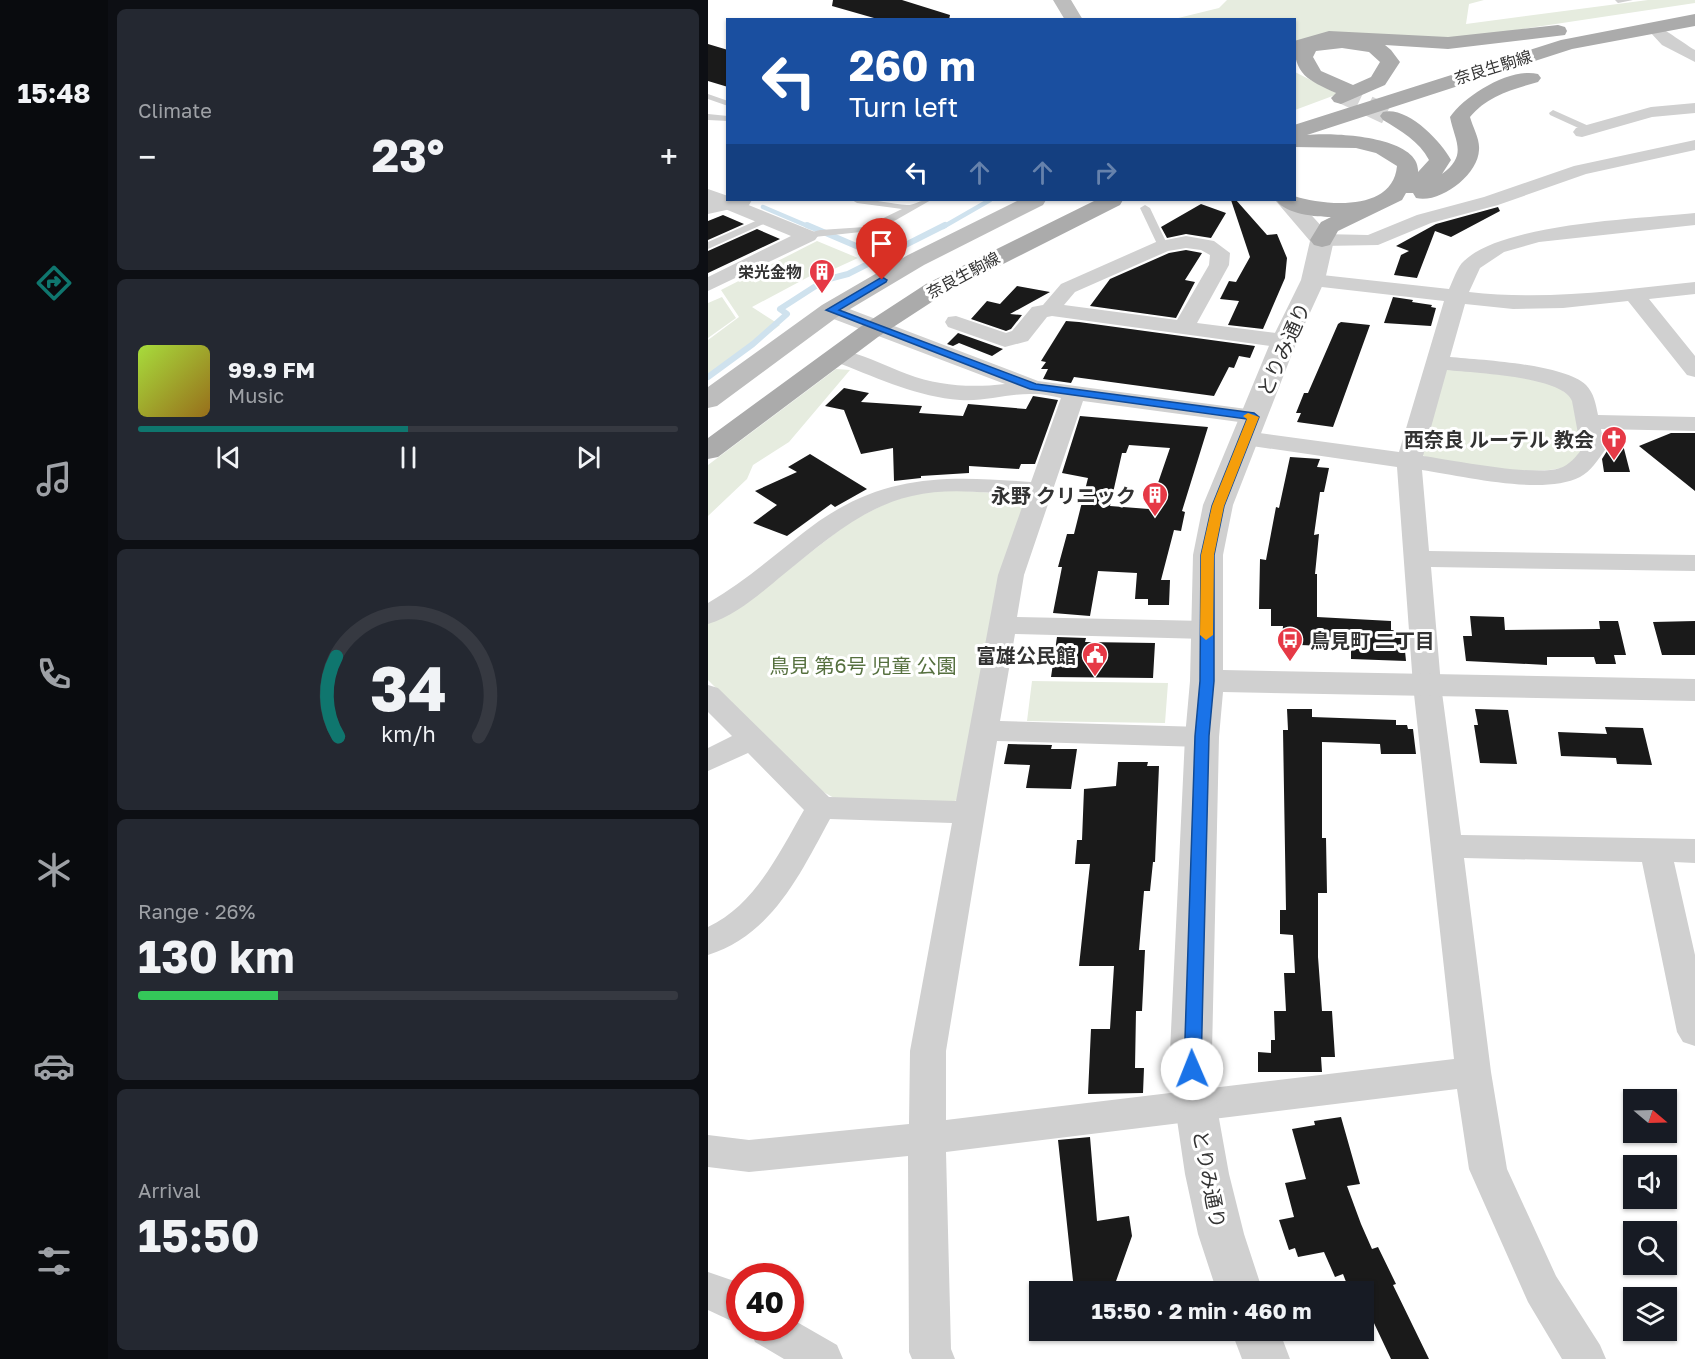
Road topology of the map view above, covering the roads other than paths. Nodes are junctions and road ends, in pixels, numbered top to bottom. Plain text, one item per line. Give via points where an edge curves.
1 (1062, 0) edge
2 (1629, 0) edge
3 (1618, 2) dead end
4 (1695, 13) edge
5 (1073, 18) edge
6 (1695, 20) edge
7 (1629, 23) junction
8 (1695, 26) edge
9 (1658, 32) junction
10 (1296, 48) edge
11 (1695, 57) edge
12 (1577, 63) dead end
13 (1296, 65) edge
14 (1555, 70) dead end
15 (708, 96) edge
16 (726, 103) edge
17 (1695, 108) edge
18 (1553, 113) dead end
19 (1296, 115) edge
20 (708, 117) edge
21 (726, 119) edge
22 (1296, 120) edge
23 (1585, 130) joint
24 (1296, 131) edge
25 (1296, 142) edge
26 (1695, 145) edge
27 (1424, 193) junction
28 (1395, 195) junction
29 (721, 201) edge
30 (864, 201) edge
31 (924, 201) edge
32 (1033, 201) edge
33 (1080, 201) edge
34 (1109, 201) edge
35 (1288, 201) edge
36 (1289, 201) edge
37 (911, 208) junction
38 (1145, 208) dead end
39 (767, 219) junction
40 (1694, 221) edge
41 (808, 236) junction
42 (1322, 240) junction
43 (708, 246) edge
44 (1163, 246) junction
45 (1313, 280) junction
46 (708, 285) edge
47 (1695, 288) edge
48 (1634, 295) junction
49 (1456, 298) junction
50 (1052, 310) junction
51 (859, 321) junction
52 (956, 322) dead end
53 (1183, 328) junction
54 (1284, 341) junction
55 (849, 359) dead end
56 (1439, 362) junction
57 (1695, 370) edge
58 (1034, 387) junction
59 (1074, 394) junction
60 (708, 400) edge
61 (1587, 422) junction
62 (1695, 424) edge
63 (1249, 427) junction
64 (708, 430) edge
65 (708, 451) edge
66 (1409, 461) junction
67 (1040, 490) junction
68 (1418, 559) junction
69 (1695, 563) edge
70 (708, 615) edge
71 (1004, 625) junction
72 (1206, 630) junction
73 (1207, 681) junction
74 (1427, 685) junction
75 (1695, 690) edge
76 (708, 695) edge
77 (984, 731) junction
78 (1202, 736) junction
79 (751, 739) junction
80 (708, 761) edge
81 (821, 808) junction
82 (971, 813) junction
83 (1447, 846) junction
84 (1655, 850) junction
85 (1695, 850) edge
86 (708, 942) edge
87 (1695, 1032) edge
88 (1473, 1072) junction
89 (1195, 1104) junction
90 (927, 1137) junction
91 (708, 1151) edge
92 (1236, 1281) edge
93 (708, 1291) edge
94 (726, 1296) edge
95 (791, 1341) edge
96 (1259, 1341) edge
97 (822, 1359) edge
98 (934, 1359) edge
99 (1266, 1359) edge
100 (1585, 1359) edge

1 - 5 main road
2 - 3 lane
4 - 7 main road, 奈良生駒線
6 - 24 main road, 奈良生駒線 via 1568,44
7 - 10 main road via 1448,43 1329,38
7 - 22 main road, 奈良生駒線 via 1536,43
8 - 9 main road
9 - 11 street
9 - 12 main road
13 - 19 main road via 1303,75 1344,92 1314,75 1303,57 1309,48 1328,42 1355,42 1377,48 1388,55 1390,62 1378,81
14 - 27 main road via 1498,88 1468,105 1460,117 1470,146 1467,160 1448,181
15 - 16 lane
17 - 23 street via 1651,112
18 - 23 lane
20 - 21 lane
25 - 28 main road via 1365,142 1396,154 1408,164 1407,176
26 - 42 street via 1581,170 1424,219 1371,241
27 - 28 main road via 1448,170 1448,153 1439,142 1392,115 1424,136 1440,160 1425,179
27 - 42 main road via 1352,237
28 - 36 main road via 1360,208 1330,212
28 - 42 main road via 1329,227
29 - 39 street
30 - 37 lane
31 - 37 lane
32 - 51 main road via 916,260
33 - 51 main road, 奈良生駒線 via 966,256
34 - 51 main road, 奈良生駒線 via 934,289
35 - 42 street
37 - 41 lane via 879,226
38 - 44 lane
39 - 41 street
39 - 43 lane
40 - 49 street via 1537,236 1497,248 1471,265
41 - 46 street
42 - 45 street, とりみ通り
44 - 50 street via 1068,288
44 - 53 street via 1207,244 1220,254 1219,265
45 - 49 street
45 - 54 street, とりみ通り
47 - 48 street
48 - 49 street via 1513,303
48 - 57 street
49 - 56 street
50 - 52 street via 1040,312 1020,336 1005,340
50 - 53 street
51 - 58 street
51 - 60 main road
51 - 64 main road, 奈良生駒線
51 - 65 main road, 奈良生駒線
53 - 54 street
54 - 63 street, とりみ通り
55 - 58 street via 950,393
56 - 61 street via 1569,382 1580,392
56 - 66 street
58 - 59 street
59 - 63 street
59 - 67 street
61 - 62 street
61 - 66 street via 1593,450 1581,468 1560,477 1531,478
63 - 66 street
63 - 72 street, とりみ通り via 1218,506 1210,545
66 - 68 street
67 - 70 street via 942,485 906,490 869,502
67 - 71 street via 1011,575
68 - 69 street
68 - 74 street
71 - 72 street
71 - 77 street
72 - 73 street, とりみ通り
73 - 74 street
73 - 78 street, とりみ通り
74 - 75 street
74 - 83 street
76 - 79 street
77 - 78 street
77 - 82 street
78 - 89 street, とりみ通り via 1191,1052
79 - 80 street
79 - 81 street
81 - 82 street
81 - 86 street via 774,888 753,913
82 - 90 street via 928,1051
83 - 84 street
83 - 88 street
84 - 85 street
84 - 87 street
88 - 89 street
88 - 100 street via 1488,1169 1542,1289
89 - 90 street
89 - 92 street, とりみ通り via 1223,1247
90 - 91 street via 749,1156
90 - 98 street via 930,1352
93 - 94 street
95 - 97 street
96 - 99 street

